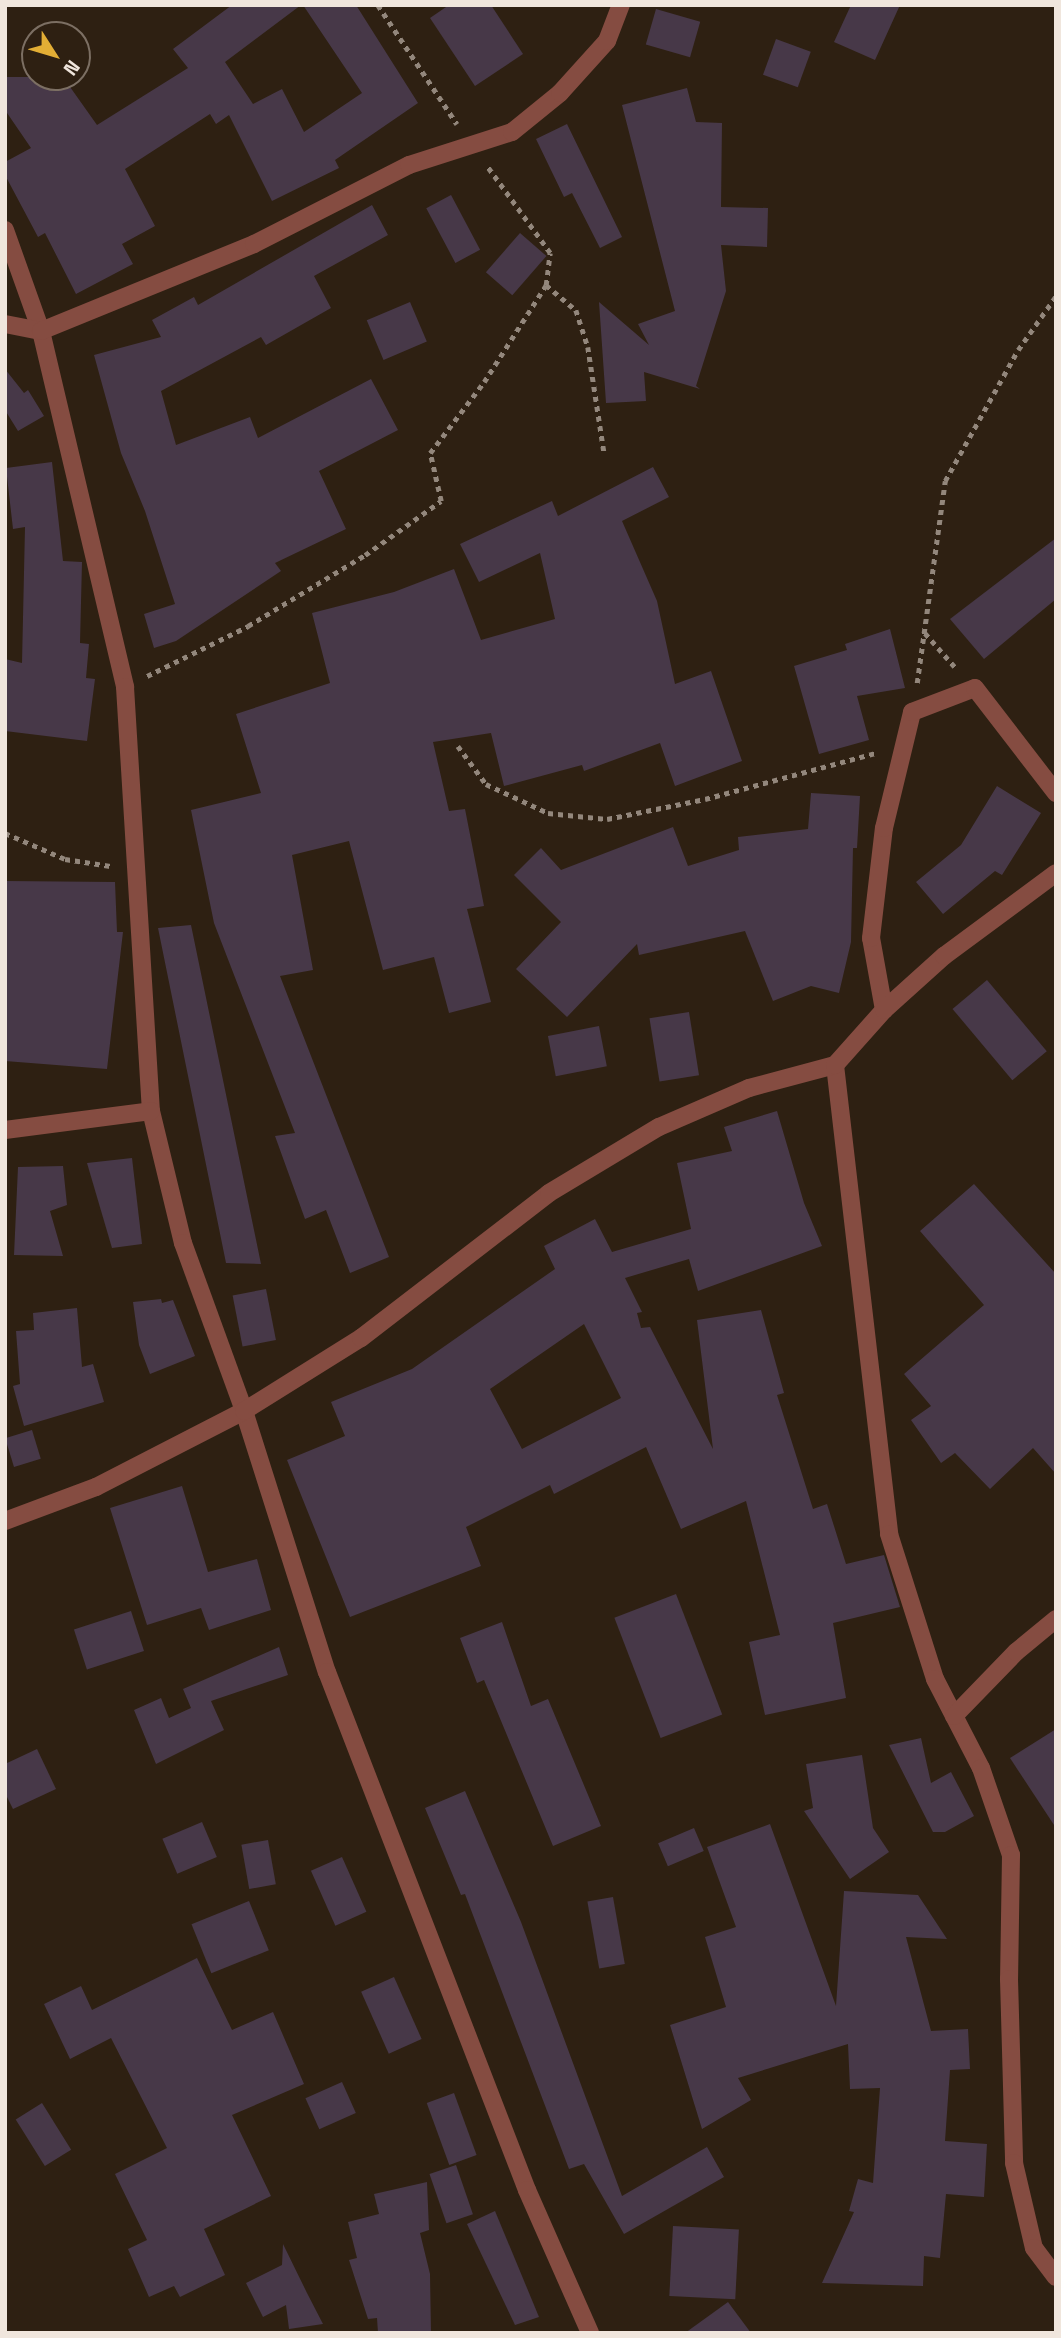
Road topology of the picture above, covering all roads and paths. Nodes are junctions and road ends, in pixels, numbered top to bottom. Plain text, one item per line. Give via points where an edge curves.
1 (377, 5) edge
2 (621, 5) edge
3 (471, 145) junction
4 (5, 230) edge
5 (546, 285) junction
6 (1056, 296) edge
7 (5, 324) edge
8 (41, 331) junction
9 (604, 452) dead end
10 (925, 634) junction
11 (125, 687) junction
12 (975, 688) junction
13 (912, 712) junction
14 (904, 745) junction
15 (458, 746) dead end
16 (1056, 793) edge
17 (5, 833) edge
18 (136, 870) junction
19 (1056, 873) edge
20 (884, 1010) junction
21 (835, 1065) junction
22 (151, 1111) junction
23 (5, 1130) edge
24 (244, 1411) junction
25 (5, 1521) edge
26 (1056, 1619) edge
27 (954, 1716) junction
28 (1056, 2277) edge
29 (590, 2333) edge

1 - 3 path
2 - 3 street via 607,41 560,93 512,132
3 - 5 path via 550,253
3 - 8 street via 410,165 254,244
4 - 8 street
5 - 9 path via 576,310 588,347
5 - 11 path via 484,382 430,453 441,501 365,555 248,625
6 - 10 path via 1018,350 945,481
7 - 8 street
8 - 11 street
10 - 12 path
10 - 13 path
11 - 18 street
12 - 13 street
12 - 16 street
13 - 14 street
14 - 15 path via 705,799 607,819 548,813 486,784
14 - 20 street via 884,828 871,938
17 - 18 path via 65,859
18 - 22 street
19 - 20 street via 944,956
20 - 21 street
21 - 24 street via 749,1088 659,1127 549,1193 361,1338
21 - 27 street via 889,1534 935,1679
22 - 23 street
22 - 24 street via 183,1243
24 - 25 street via 96,1487
24 - 29 street via 327,1672 527,2190
26 - 27 street via 1016,1652
27 - 28 street via 982,1768 1011,1855 1014,2163 1034,2248

